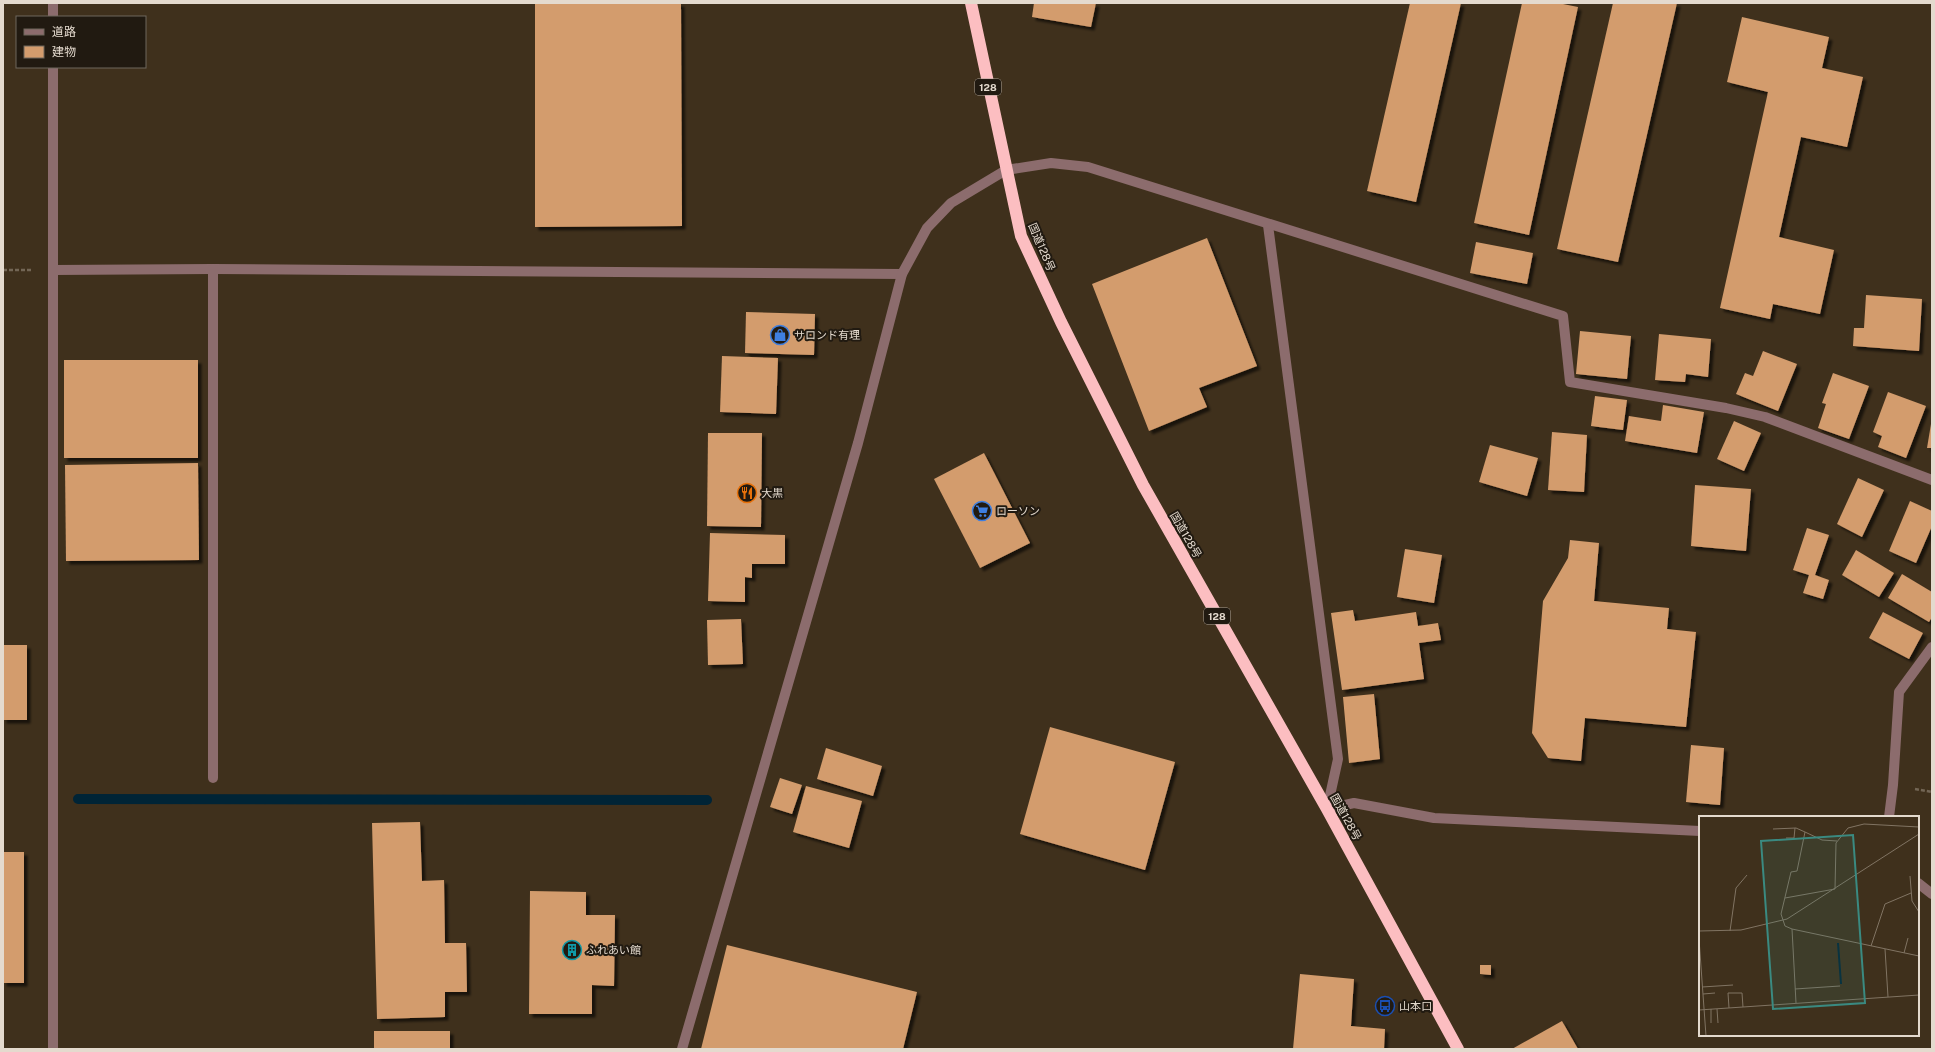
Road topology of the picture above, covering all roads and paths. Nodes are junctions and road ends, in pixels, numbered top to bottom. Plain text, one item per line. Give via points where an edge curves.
1 (53, 3) edge
2 (971, 3) edge
3 (53, 16) edge
4 (53, 68) edge
5 (1006, 170) junction
6 (1268, 225) junction
7 (213, 268) junction
8 (53, 270) junction
9 (902, 274) junction
10 (1932, 480) edge
11 (1932, 647) edge
12 (213, 778) dead end
13 (1327, 809) junction
14 (1889, 816) edge
15 (1699, 831) edge
16 (1919, 885) edge
17 (1932, 894) edge
18 (53, 1049) edge
19 (682, 1049) edge
20 (1458, 1049) edge

1 - 3 street
2 - 5 highway, 国道128号 / 128
4 - 8 street
5 - 6 street via 1051,163 1088,167
5 - 9 street via 951,203 927,228
5 - 13 highway, 国道128号 / 128 via 1021,236 1139,478
6 - 10 street via 1563,316 1570,382 1765,417
6 - 13 street via 1338,759
7 - 8 street
7 - 9 street
7 - 12 street
8 - 18 street
9 - 19 street via 858,443
11 - 14 street via 1899,692
13 - 15 street via 1354,803 1434,818
13 - 20 highway, 国道128号 / 128
16 - 17 street

